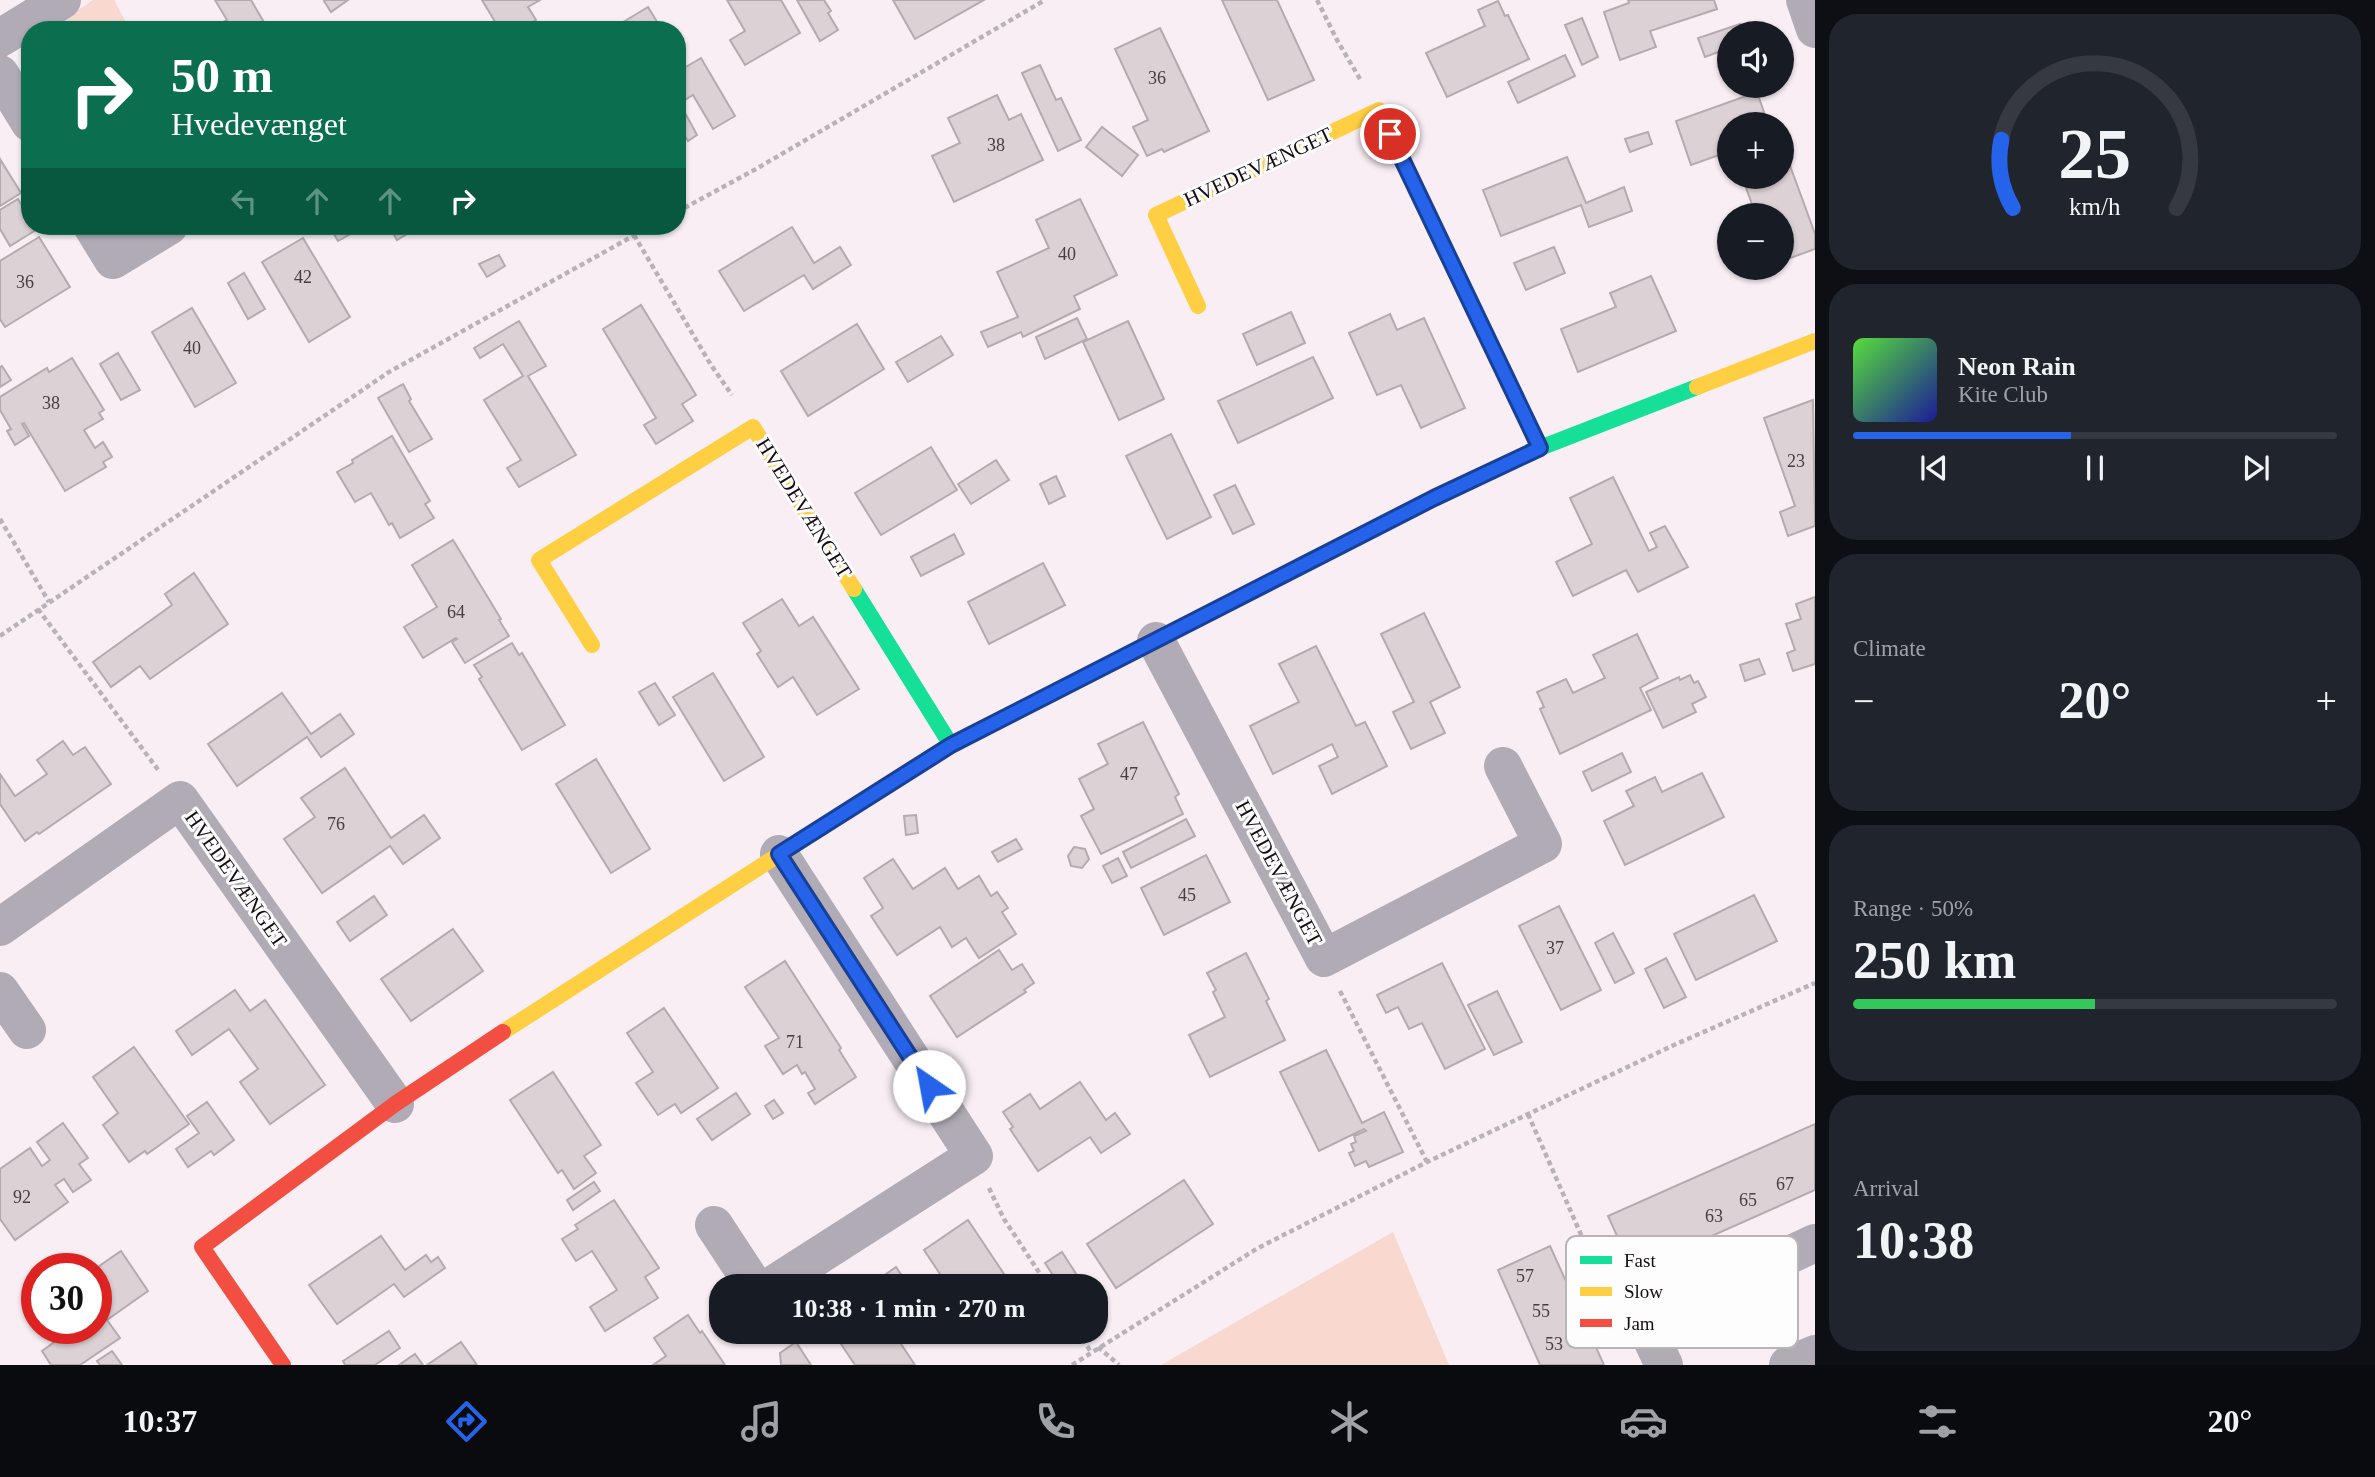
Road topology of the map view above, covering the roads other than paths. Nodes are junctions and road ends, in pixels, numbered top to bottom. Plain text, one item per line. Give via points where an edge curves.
1 (62, 0) edge
2 (1805, 0) edge
3 (28, 21) edge
4 (21, 25) edge
5 (1815, 29) edge
6 (0, 38) edge
7 (0, 74) edge
8 (21, 108) edge
9 (98, 235) edge
10 (154, 235) edge
11 (1198, 306) dead end
12 (1815, 341) edge
13 (1540, 448) junction
14 (1156, 641) junction
15 (592, 645) dead end
16 (951, 745) junction
17 (1503, 766) dead end
18 (779, 854) junction
19 (0, 927) edge
20 (0, 991) edge
21 (27, 1030) dead end
22 (395, 1104) junction
23 (714, 1225) dead end
24 (1815, 1243) edge
25 (1798, 1251) edge
26 (746, 1274) edge
27 (790, 1274) edge
28 (1656, 1348) edge
29 (1815, 1354) edge
30 (284, 1365) edge
31 (1664, 1365) edge
32 (1788, 1365) edge

1 - 3 street
2 - 5 street
4 - 6 street
7 - 8 street
9 - 10 street via 113,260
11 - 13 street, HVEDEVÆNGET via 1156,215 1379,110
12 - 13 street
13 - 14 street
14 - 16 street
14 - 17 street, HVEDEVÆNGET via 1324,958 1543,844
15 - 16 street, HVEDEVÆNGET via 539,560 753,427
16 - 18 street
18 - 22 street
18 - 27 street via 974,1156
19 - 22 street, HVEDEVÆNGET via 180,800
20 - 21 street
22 - 30 street via 202,1247
23 - 26 street
24 - 25 street
28 - 31 street
29 - 32 street

